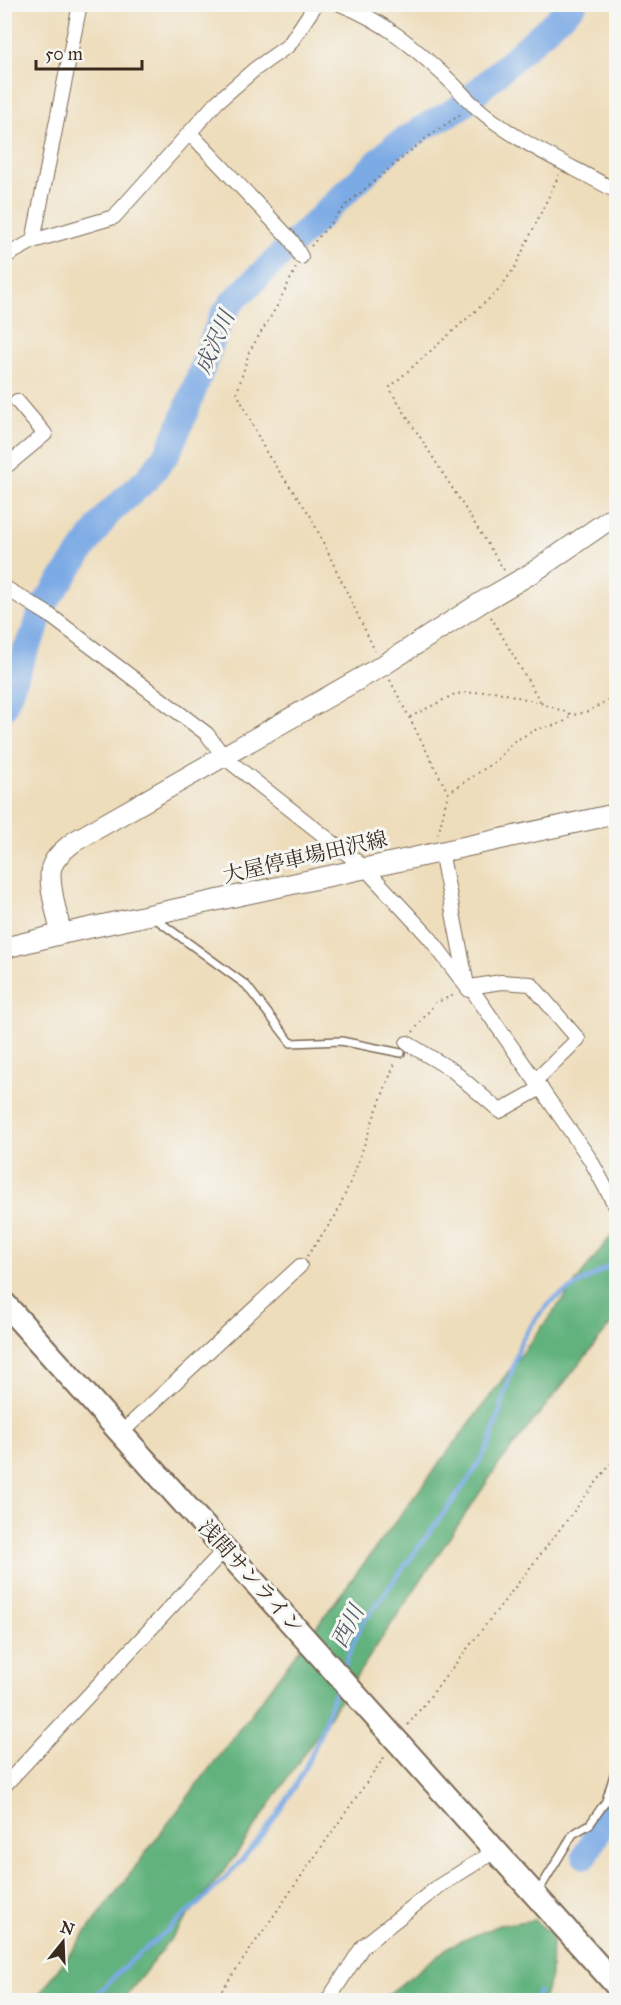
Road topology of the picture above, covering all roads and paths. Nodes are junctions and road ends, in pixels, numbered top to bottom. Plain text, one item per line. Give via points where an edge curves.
1 (80, 4) edge
2 (316, 4) edge
3 (340, 4) edge
4 (362, 8) edge
5 (473, 105) junction
6 (190, 133) junction
7 (564, 164) junction
8 (616, 191) edge
9 (33, 242) junction
10 (297, 250) junction
11 (4, 256) edge
12 (17, 401) dead end
13 (4, 468) edge
14 (616, 516) edge
15 (512, 584) junction
16 (4, 587) edge
17 (482, 602) junction
18 (382, 666) junction
19 (616, 696) edge
20 (541, 704) junction
21 (573, 715) junction
22 (410, 717) junction
23 (224, 757) junction
24 (448, 793) junction
25 (616, 814) edge
26 (441, 851) junction
27 (365, 868) junction
28 (151, 916) junction
29 (61, 934) junction
30 (4, 948) edge
31 (469, 989) junction
32 (404, 1048) junction
33 (539, 1084) junction
34 (616, 1207) edge
35 (300, 1266) joint
36 (7, 1312) edge
37 (122, 1432) junction
38 (616, 1457) edge
39 (225, 1549) junction
40 (396, 1740) junction
41 (616, 1768) edge
42 (4, 1786) edge
43 (495, 1851) junction
44 (535, 1896) junction
45 (616, 1985) edge
46 (215, 2001) edge
47 (328, 2001) edge

1 - 9 street
2 - 6 street via 289,45 217,102
3 - 4 street
4 - 5 street via 393,30
5 - 7 street via 530,146
5 - 10 path via 424,139
6 - 9 street via 114,217
6 - 10 street
7 - 8 street
7 - 15 path via 515,267 499,290 389,388
9 - 11 street
10 - 18 path via 276,309 249,352 237,393 267,454 310,515
12 - 13 street via 45,434
14 - 15 street
15 - 17 street
16 - 23 street via 48,614 207,734
17 - 18 street
17 - 20 path
18 - 22 path
18 - 23 street
19 - 21 path
20 - 21 path
20 - 22 path via 494,691 455,694
21 - 24 path via 513,742 496,761
22 - 24 path
23 - 27 street
23 - 29 street via 61,852 51,868
24 - 26 path via 438,835
25 - 26 street, 大屋停車場田沢線
26 - 27 street, 大屋停車場田沢線
26 - 31 street
27 - 28 street, 大屋停車場田沢線
27 - 31 street via 429,937
28 - 29 street, 大屋停車場田沢線
28 - 32 lane via 246,985 291,1043 341,1041
29 - 30 street, 大屋停車場田沢線
31 - 32 path via 435,1003
31 - 33 street
31 - 33 street via 501,982 531,984 578,1040
32 - 33 street via 452,1070 500,1111
32 - 35 path via 391,1071 336,1215
33 - 34 street via 590,1159
35 - 37 street
36 - 37 main road, 浅間サンライン
37 - 39 main road, 浅間サンライン
38 - 40 path
39 - 40 main road, 浅間サンライン
39 - 42 street
40 - 43 main road, 浅間サンライン
40 - 46 path
41 - 44 lane via 606,1801 590,1824 573,1834
43 - 44 main road, 浅間サンライン
43 - 47 street via 439,1886 363,1946
44 - 45 main road, 浅間サンライン

